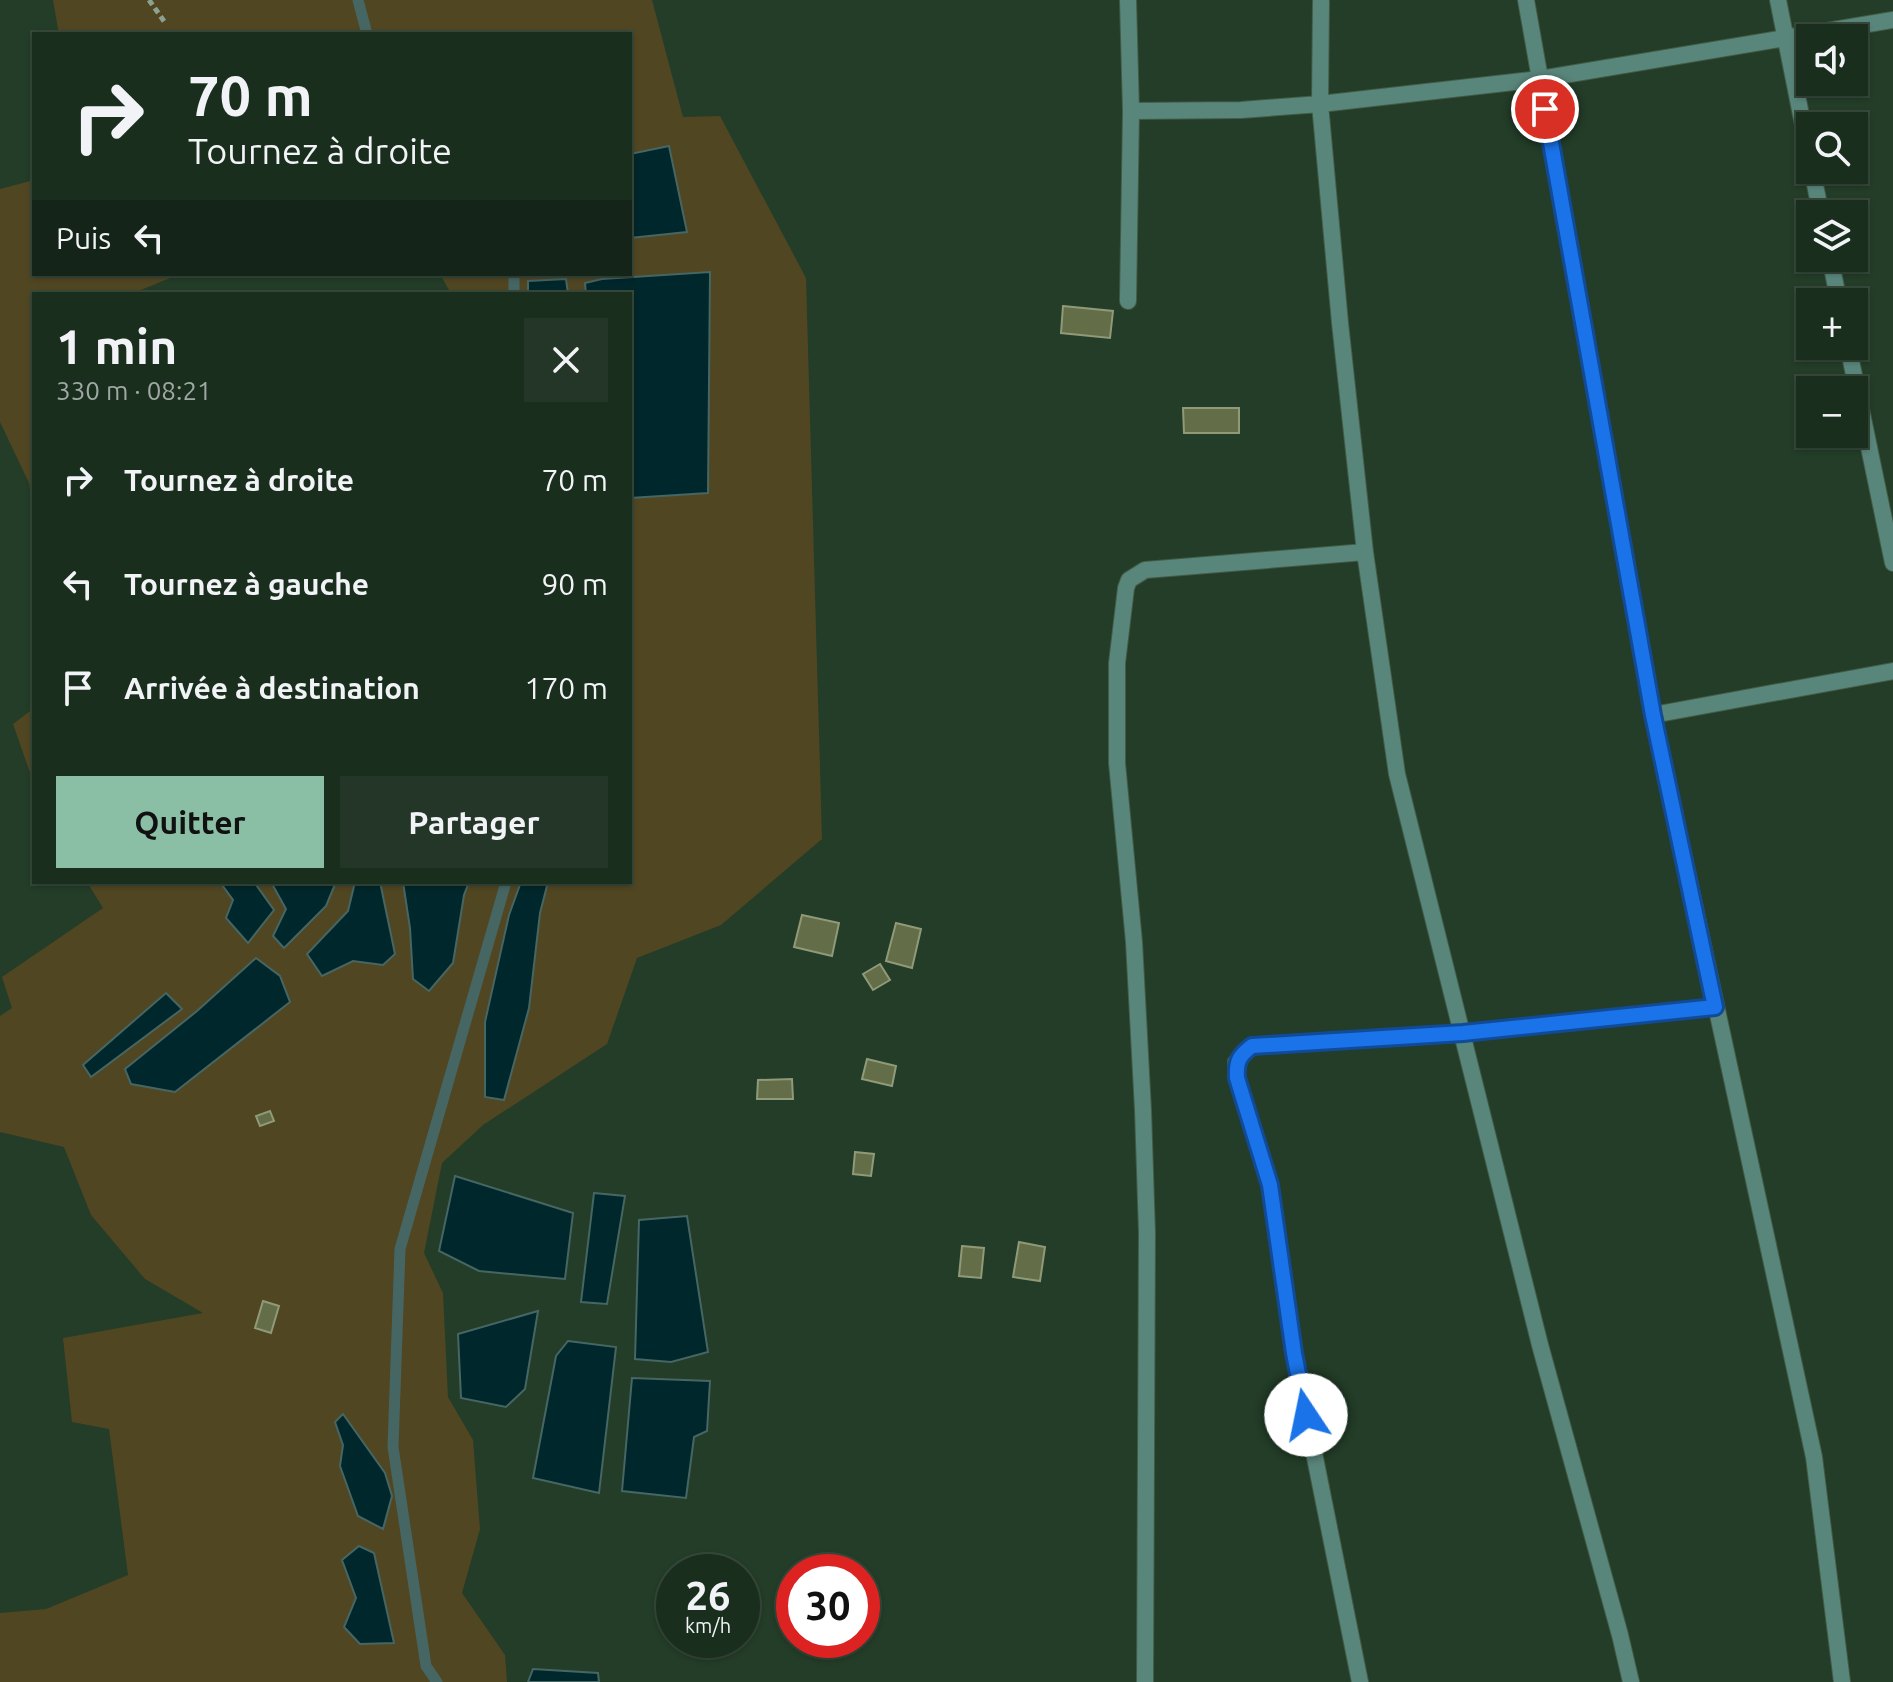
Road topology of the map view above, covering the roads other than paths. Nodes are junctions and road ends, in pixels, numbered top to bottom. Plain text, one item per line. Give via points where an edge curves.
1 (1128, 0) edge
2 (1526, 0) edge
3 (1778, 0) edge
4 (1321, 2) dead end
5 (1893, 20) edge
6 (1785, 38) junction
7 (1540, 79) junction
8 (1320, 104) junction
9 (1131, 111) junction
10 (1800, 112) edge
11 (1128, 301) dead end
12 (1851, 360) edge
13 (1365, 552) junction
14 (1893, 563) edge
15 (1893, 671) edge
16 (1653, 715) junction
17 (1715, 1007) junction
18 (1463, 1033) junction
19 (1145, 1682) edge
20 (1360, 1682) edge
21 (1631, 1682) edge
22 (1842, 1682) edge

1 - 9 street
2 - 7 street
3 - 6 street
4 - 8 street
5 - 6 street
6 - 7 street
6 - 10 street
7 - 8 street
7 - 16 street
8 - 9 street
8 - 13 street
9 - 11 street
12 - 14 street
13 - 18 street via 1397,774
13 - 19 street via 1145,570 1126,588 1117,663 1117,763 1144,1125
15 - 16 street
16 - 17 street
17 - 18 street
17 - 22 street via 1814,1457
18 - 20 street via 1252,1046 1236,1062 1270,1185 1294,1353
18 - 21 street

